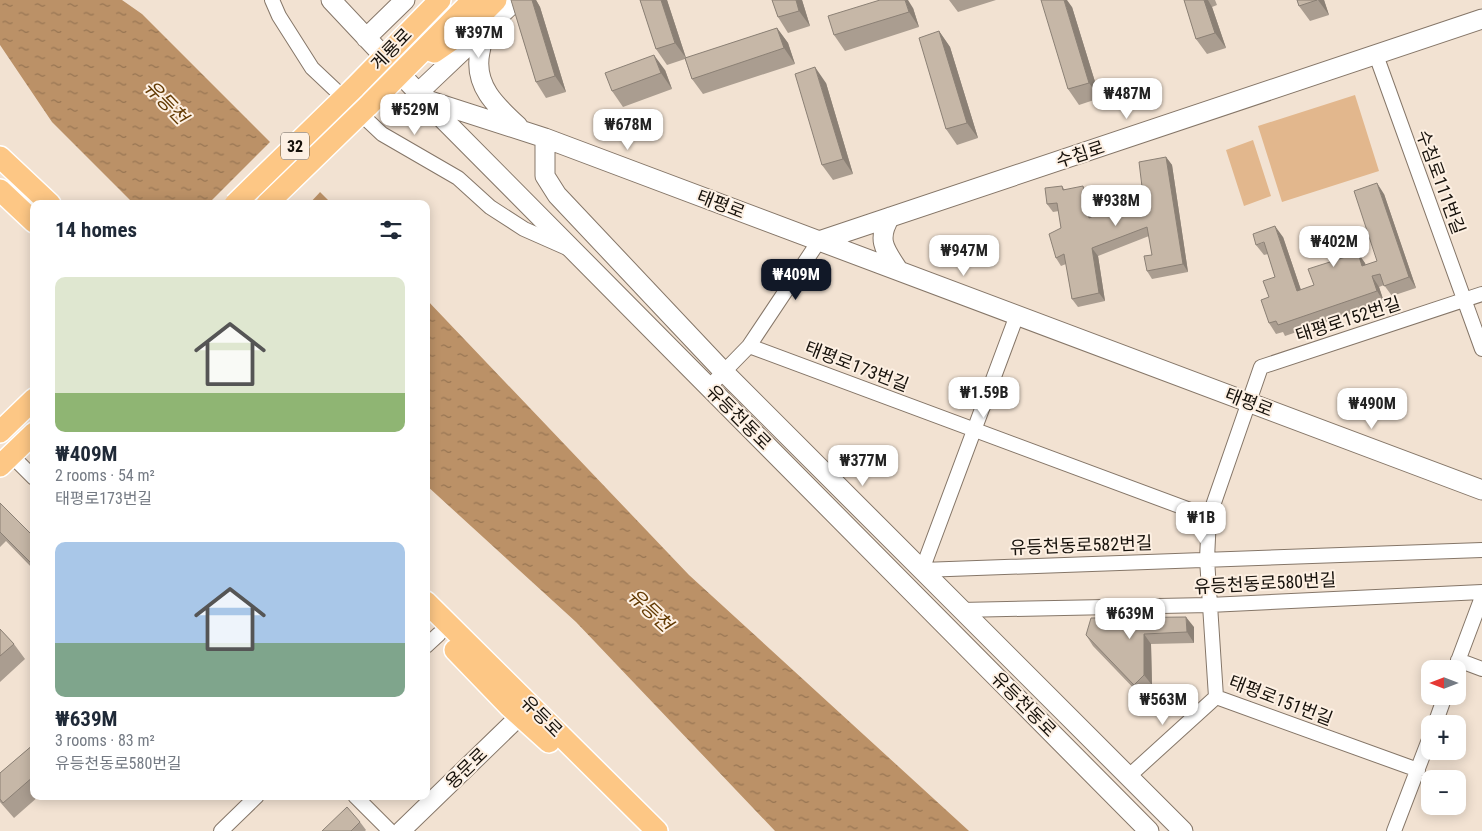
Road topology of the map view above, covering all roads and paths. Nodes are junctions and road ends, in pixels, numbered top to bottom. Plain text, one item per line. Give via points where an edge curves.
1 (272, 0) edge
2 (331, 0) edge
3 (405, 0) edge
4 (425, 0) edge
5 (440, 0) edge
6 (474, 0) edge
7 (516, 0) edge
8 (497, 9) edge
9 (1482, 19) edge
10 (366, 38) junction
11 (400, 39) junction
12 (1376, 55) junction
13 (382, 57) junction
14 (415, 57) junction
15 (399, 74) junction
16 (420, 96) junction
17 (523, 130) junction
18 (545, 138) junction
19 (0, 157) edge
20 (0, 190) edge
21 (46, 200) edge
22 (239, 200) edge
23 (272, 200) edge
24 (890, 217) junction
25 (30, 218) edge
26 (819, 241) junction
27 (575, 251) junction
28 (899, 271) junction
29 (1482, 294) edge
30 (1464, 300) junction
31 (1017, 315) junction
32 (749, 346) junction
33 (1482, 350) edge
34 (723, 371) junction
35 (709, 387) junction
36 (1250, 402) junction
37 (30, 403) edge
38 (974, 430) junction
39 (0, 432) edge
40 (30, 437) edge
41 (6, 461) edge
42 (30, 476) edge
43 (1482, 490) edge
44 (1209, 517) junction
45 (1482, 550) edge
46 (1207, 559) junction
47 (922, 570) junction
48 (1482, 592) edge
49 (1482, 597) edge
50 (1209, 605) junction
51 (430, 606) edge
52 (960, 610) junction
53 (431, 634) edge
54 (1458, 660) edge
55 (1466, 666) edge
56 (1482, 669) edge
57 (1216, 696) junction
58 (526, 711) junction
59 (1422, 760) edge
60 (1418, 770) junction
61 (1129, 776) junction
62 (253, 800) edge
63 (359, 800) edge
64 (221, 831) edge
65 (390, 831) edge
66 (401, 831) edge
67 (637, 831) edge
68 (657, 831) edge
69 (1149, 831) edge
70 (1183, 831) edge
71 (1394, 831) edge

1 - 27 street via 312,68 382,134 458,178 490,207 524,229
2 - 10 main road, 유등천동로
3 - 10 main road
4 - 11 main road via 400,25
5 - 11 main road, 계룡로 / 32
6 - 14 main road, 계룡로 / 32
7 - 8 main road
8 - 14 main road via 445,47 426,57
8 - 16 main road
8 - 17 main road via 483,36 478,61 480,78 497,107
9 - 12 main road, 수침로
10 - 13 main road, 유등천동로
11 - 13 main road, 계룡로 / 32
12 - 24 main road, 수침로
12 - 30 street, 수침로111번길
13 - 15 main road, 유등천동로
13 - 22 main road, 계룡로 / 32, bridge
14 - 15 main road, 계룡로 / 32
15 - 16 main road, 유등천동로
15 - 23 main road, 계룡로 / 32, bridge
16 - 17 main road, 태평로
16 - 27 main road, 유등천동로
17 - 18 main road, 태평로
18 - 26 main road, 태평로
18 - 34 main road, 유등천동로 via 545,176 557,195
19 - 21 main road
20 - 25 main road
24 - 26 main road, 수침로
24 - 28 main road via 882,230 884,249
26 - 28 main road, 태평로
26 - 32 street
27 - 35 main road, 유등천동로
28 - 31 main road, 태평로
29 - 30 street, 태평로152번길
30 - 33 street, 수침로111번길
30 - 36 street, 태평로152번길 via 1261,367
31 - 36 main road, 태평로
31 - 38 street
32 - 34 street
32 - 38 street, 태평로173번길
34 - 35 street
34 - 47 main road, 유등천동로
35 - 69 main road, 유등천동로
36 - 43 main road, 태평로
36 - 44 street, 태평로151번길
37 - 39 main road
38 - 44 street, 태평로173번길
38 - 47 street
40 - 41 main road
41 - 42 street
44 - 46 street, 태평로151번길
45 - 46 street, 유등천동로582번길
46 - 47 street, 유등천동로582번길
46 - 50 street, 태평로151번길
47 - 52 main road, 유등천동로
48 - 50 street, 유등천동로580번길
49 - 54 street
50 - 52 street, 유등천동로580번길
50 - 57 street, 태평로151번길
51 - 58 main road, 유등로
52 - 61 main road, 유등천동로
53 - 58 main road, 유등로
55 - 56 street
57 - 60 street, 태평로151번길
57 - 61 street
58 - 66 street, 용문로
58 - 67 main road, 유등로 via 540,734
58 - 68 main road, 유등로
59 - 60 street
60 - 71 street
61 - 70 main road, 유등천동로
62 - 64 street
63 - 65 street

